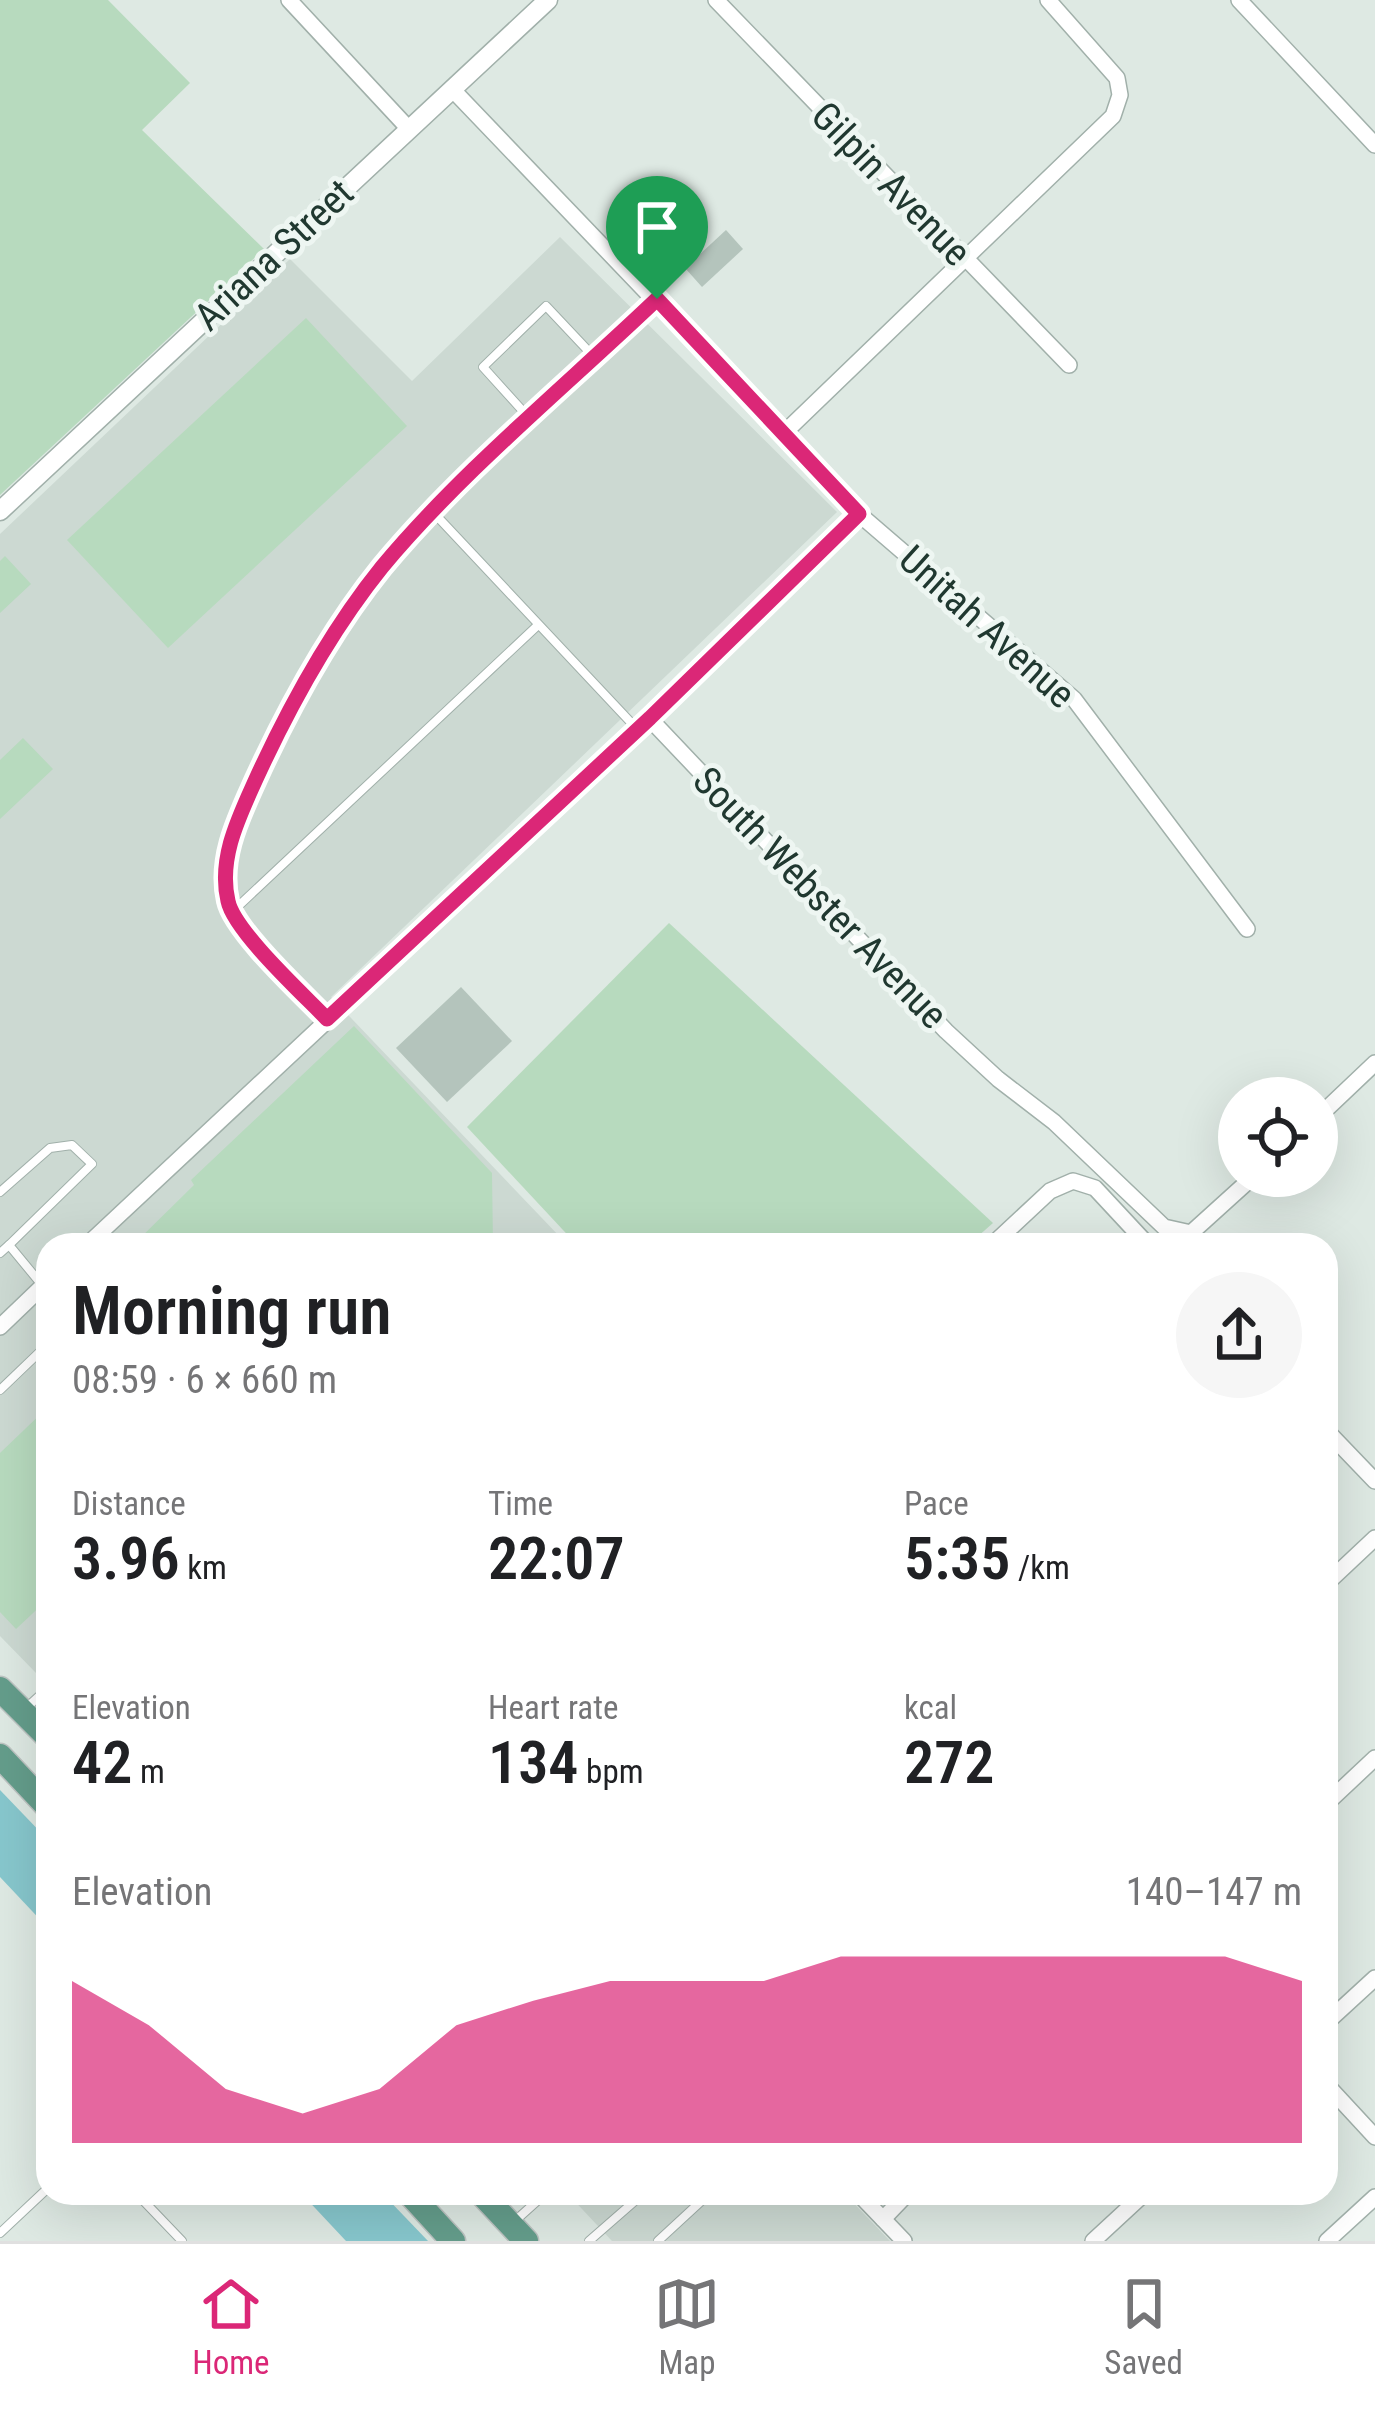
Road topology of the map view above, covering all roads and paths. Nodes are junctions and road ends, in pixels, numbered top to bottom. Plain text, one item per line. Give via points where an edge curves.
1 (290, 0) edge
2 (716, 0) edge
3 (1048, 0) edge
4 (1239, 0) edge
5 (544, 1) edge
6 (452, 89) junction
7 (410, 129) junction
8 (1375, 145) edge
9 (961, 258) junction
10 (657, 299) junction
11 (595, 358) junction
12 (1069, 365) dead end
13 (530, 419) junction
14 (784, 433) junction
15 (0, 511) edge
16 (433, 512) junction
17 (859, 514) junction
18 (537, 626) junction
19 (644, 724) junction
20 (232, 912) junction
21 (1247, 929) dead end
22 (327, 1019) junction
23 (1375, 1064) edge
24 (1338, 1098) edge
25 (0, 1192) edge
26 (1232, 1197) edge
27 (100, 1233) edge
28 (1005, 1233) edge
29 (1137, 1233) edge
30 (9, 1245) junction
31 (0, 1253) edge
32 (36, 1274) edge
33 (36, 1293) edge
34 (0, 1327) edge
35 (36, 1356) edge
36 (0, 1390) edge
37 (1338, 1442) edge
38 (1375, 1481) edge
39 (1375, 1538) edge
40 (1338, 1572) edge
41 (0, 1689) edge
42 (36, 1699) edge
43 (23, 1711) junction
44 (36, 1725) edge
45 (0, 1756) edge
46 (1375, 1758) edge
47 (1338, 1793) edge
48 (36, 1795) edge
49 (1375, 1978) edge
50 (1338, 2012) edge
51 (1338, 2097) edge
52 (1375, 2137) edge
53 (1375, 2197) edge
54 (36, 2199) edge
55 (148, 2205) edge
56 (420, 2205) edge
57 (498, 2205) edge
58 (538, 2205) edge
59 (630, 2205) edge
60 (697, 2205) edge
61 (870, 2205) edge
62 (896, 2205) edge
63 (1132, 2205) edge
64 (883, 2219) junction
65 (0, 2233) edge
66 (519, 2233) edge
67 (182, 2241) edge
68 (453, 2241) edge
69 (589, 2241) edge
70 (658, 2241) edge
71 (904, 2241) edge
72 (1093, 2241) edge
73 (1327, 2241) edge

1 - 7 street
2 - 9 street, Gilpin Avenue
3 - 9 street via 1112,68 1120,89 1113,116
4 - 8 street
5 - 6 street, Ariana Street
6 - 7 street, Ariana Street
6 - 10 street, Unitah Avenue
7 - 15 street, Ariana Street
9 - 12 street, Gilpin Avenue
9 - 14 street
10 - 11 lane
10 - 14 street, Unitah Avenue
11 - 13 lane
11 - 13 lane via 546,306 483,367
13 - 16 lane
14 - 17 street, Unitah Avenue
16 - 18 lane
16 - 20 lane via 351,610 269,750 224,867
17 - 19 street
17 - 21 street, Unitah Avenue via 1074,699
18 - 19 lane
18 - 20 lane
19 - 22 street
19 - 26 street, South Webster Avenue via 993,1074 1164,1227 1200,1227
20 - 22 lane
22 - 27 street
23 - 24 street
25 - 30 lane via 50,1148 72,1145 92,1164
28 - 29 street via 1072,1181 1095,1188
30 - 31 lane
30 - 32 lane
33 - 34 street
35 - 36 lane
37 - 38 street
39 - 40 street
41 - 43 main road
42 - 43 lane
43 - 44 main road
45 - 48 main road
46 - 47 street
49 - 50 street
51 - 52 street
53 - 73 street
54 - 65 lane
55 - 67 lane
56 - 68 main road
57 - 66 main road
58 - 66 lane
59 - 69 lane
60 - 70 lane
61 - 64 street
62 - 64 street
63 - 72 street
64 - 71 street

